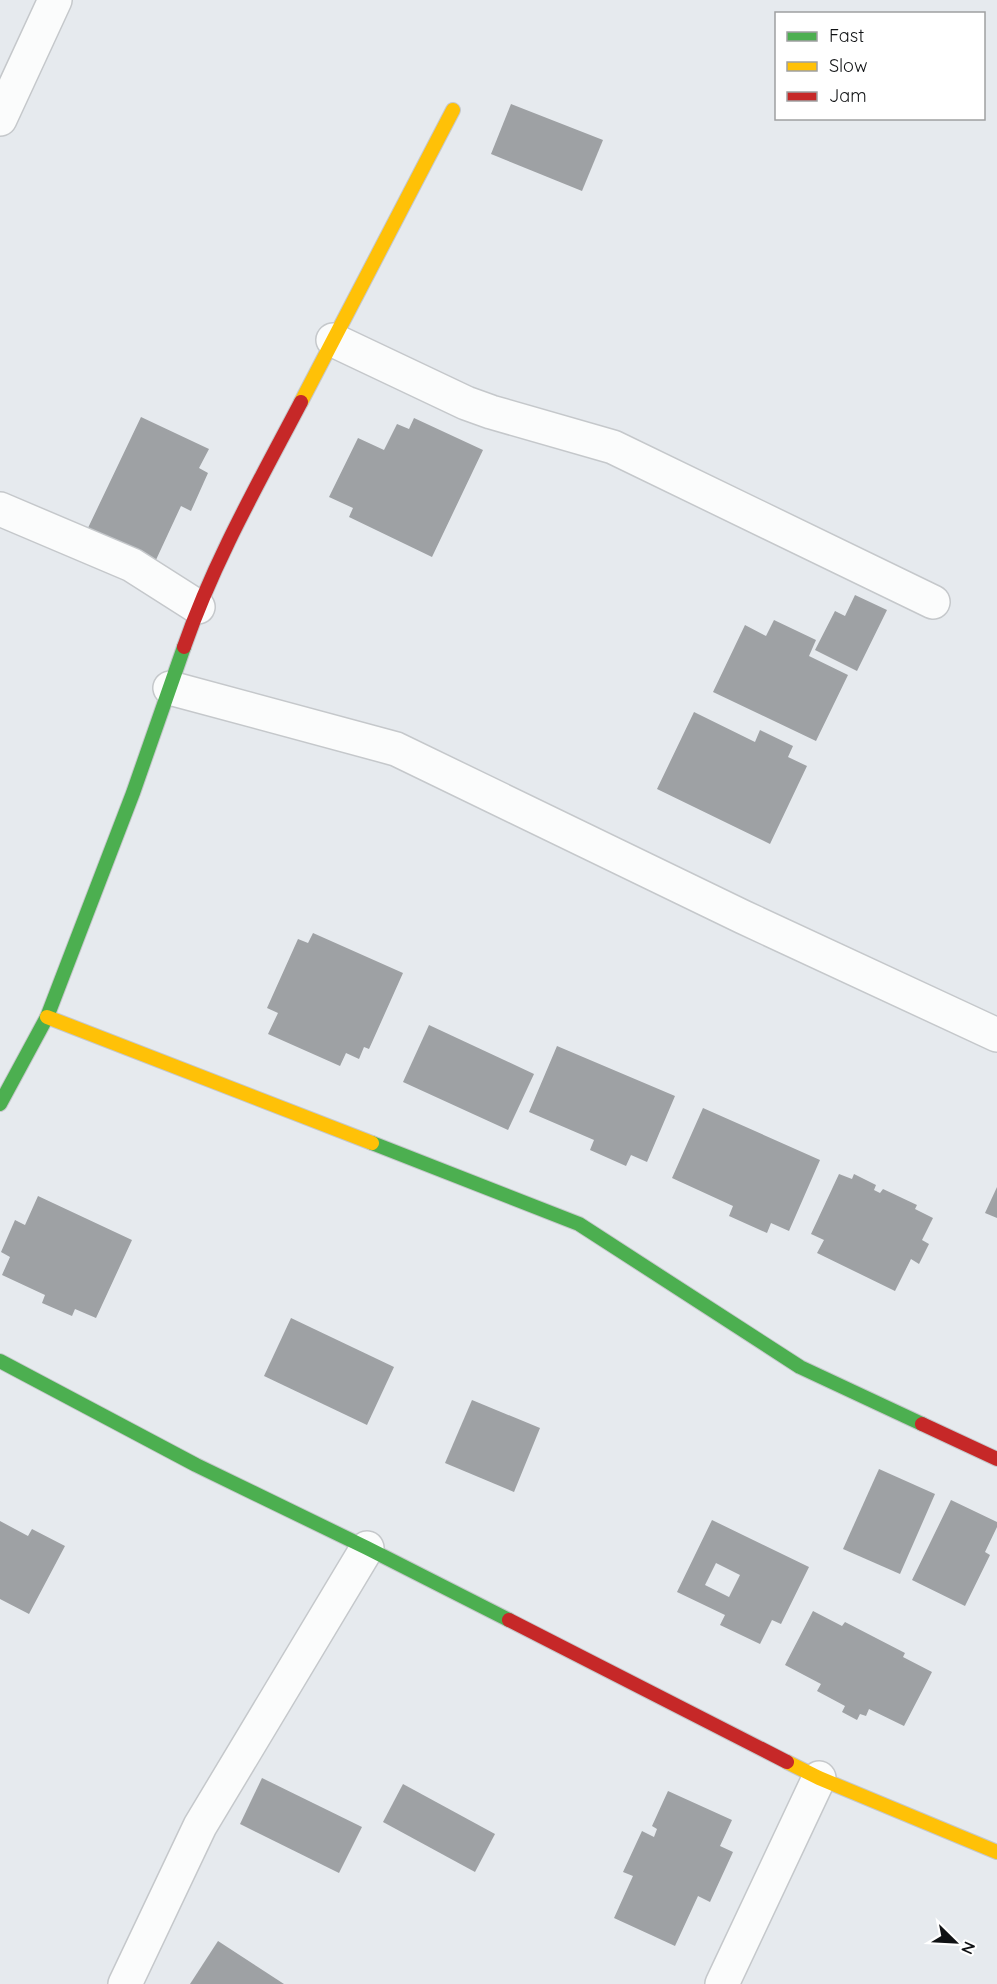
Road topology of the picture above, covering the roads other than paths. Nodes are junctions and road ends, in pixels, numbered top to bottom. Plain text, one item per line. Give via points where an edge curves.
1 (55, 0) edge
2 (453, 110) dead end
3 (0, 119) edge
4 (333, 340) junction
5 (0, 509) edge
6 (933, 602) dead end
7 (198, 607) junction
8 (170, 688) junction
9 (47, 1017) junction
10 (997, 1035) edge
11 (0, 1104) edge
12 (0, 1361) edge
13 (997, 1459) edge
14 (367, 1548) junction
15 (819, 1778) junction
16 (997, 1852) edge
17 (125, 1984) edge
18 (722, 1984) edge

1 - 3 street
2 - 4 street
4 - 6 street via 466,403 613,447
4 - 7 street
5 - 7 street via 132,565
7 - 8 street
8 - 9 street
8 - 10 street via 396,749
9 - 11 street
9 - 13 street via 579,1224 800,1367
12 - 14 street
14 - 15 street
14 - 17 street via 200,1826
15 - 16 street
15 - 18 street

